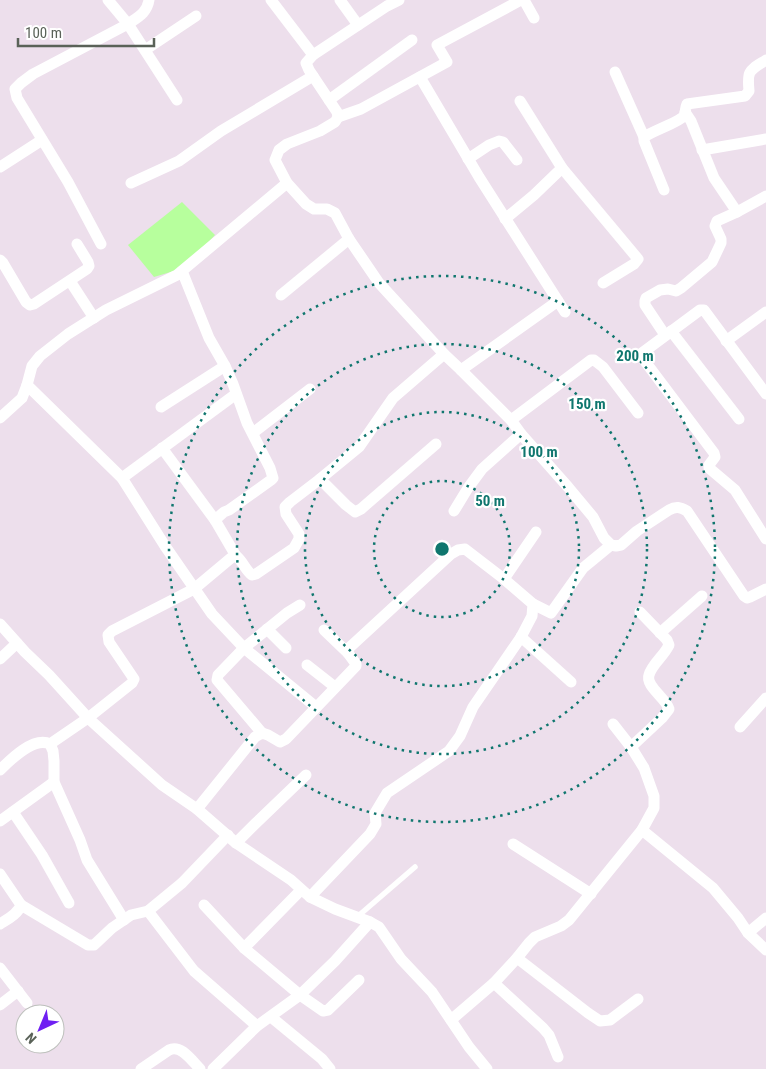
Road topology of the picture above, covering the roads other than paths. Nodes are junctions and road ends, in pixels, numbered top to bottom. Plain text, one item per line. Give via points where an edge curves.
1 (108, 0) edge
2 (149, 0) edge
3 (340, 0) edge
4 (399, 0) edge
5 (523, 0) edge
6 (277, 2) edge
7 (386, 3) edge
8 (196, 16) dead end
9 (534, 18) dead end
10 (128, 24) junction
11 (358, 25) junction
12 (412, 40) dead end
13 (145, 50) junction
14 (312, 55) junction
15 (766, 60) edge
16 (615, 72) dead end
17 (313, 76) junction
18 (420, 77) junction
19 (178, 100) dead end
20 (329, 100) junction
21 (520, 101) dead end
22 (685, 112) junction
23 (338, 118) junction
24 (644, 137) junction
25 (766, 139) edge
26 (42, 140) junction
27 (702, 150) junction
28 (468, 159) junction
29 (517, 160) dead end
30 (0, 167) edge
31 (562, 168) junction
32 (131, 183) dead end
33 (287, 183) junction
34 (664, 190) dead end
35 (766, 196) edge
36 (737, 212) junction
37 (505, 219) junction
38 (349, 239) junction
39 (77, 244) dead end
40 (101, 244) dead end
41 (0, 260) edge
42 (182, 271) junction
43 (70, 281) junction
44 (603, 283) dead end
45 (281, 294) dead end
46 (558, 301) junction
47 (565, 312) dead end
48 (766, 312) edge
49 (94, 318) junction
50 (668, 333) junction
51 (726, 341) junction
52 (444, 354) junction
53 (225, 366) junction
54 (461, 370) junction
55 (27, 385) junction
56 (310, 389) dead end
57 (236, 394) junction
58 (766, 394) edge
59 (161, 407) dead end
60 (638, 413) dead end
61 (0, 418) edge
62 (739, 419) dead end
63 (511, 420) junction
64 (253, 433) junction
65 (521, 434) junction
66 (436, 444) dead end
67 (162, 448) junction
68 (122, 478) junction
69 (320, 479) junction
70 (454, 511) dead end
71 (214, 520) junction
72 (536, 532) dead end
73 (766, 539) edge
74 (611, 545) junction
75 (236, 556) junction
76 (504, 579) junction
77 (194, 589) junction
78 (766, 589) edge
79 (702, 596) dead end
80 (533, 604) junction
81 (300, 606) dead end
82 (640, 612) dead end
83 (0, 624) edge
84 (267, 629) junction
85 (324, 630) dead end
86 (660, 633) junction
87 (521, 637) junction
88 (17, 643) junction
89 (244, 648) junction
90 (286, 648) dead end
91 (348, 653) junction
92 (0, 658) edge
93 (307, 665) dead end
94 (572, 682) dead end
95 (335, 687) junction
96 (766, 698) edge
97 (316, 707) junction
98 (88, 718) junction
99 (613, 724) dead end
100 (740, 727) dead end
101 (262, 732) junction
102 (50, 744) junction
103 (632, 747) junction
104 (0, 770) edge
105 (306, 775) dead end
106 (54, 782) junction
107 (197, 809) junction
108 (13, 812) junction
109 (0, 822) edge
110 (642, 830) junction
111 (232, 839) junction
112 (513, 844) dead end
113 (415, 867) dead end
114 (0, 874) edge
115 (306, 894) junction
116 (591, 894) junction
117 (68, 903) dead end
118 (204, 905) dead end
119 (21, 906) junction
120 (148, 911) junction
121 (357, 917) junction
122 (766, 918) edge
123 (124, 920) junction
124 (370, 922) junction
125 (0, 924) edge
126 (748, 933) junction
127 (244, 948) junction
128 (766, 950) edge
129 (517, 958) junction
130 (0, 968) edge
131 (359, 980) dead end
132 (494, 983) junction
133 (18, 991) junction
134 (300, 995) junction
135 (638, 999) dead end
136 (27, 1003) dead end
137 (0, 1005) edge
138 (271, 1017) junction
139 (451, 1020) junction
140 (257, 1026) junction
141 (558, 1057) dead end
142 (141, 1069) edge
143 (200, 1069) edge
144 (213, 1069) edge
145 (330, 1069) edge
146 (486, 1069) edge

1 - 10 street
2 - 10 street via 140,16
3 - 11 street
4 - 7 street
5 - 9 street
5 - 18 street via 437,45 447,62
6 - 14 street
7 - 11 street
8 - 13 street
10 - 13 street
10 - 26 street via 33,74 15,89
11 - 14 street
12 - 20 street
13 - 19 street
14 - 17 street via 306,62
15 - 22 street via 750,70 749,91 745,96 687,104
16 - 24 street
17 - 20 street
17 - 32 street via 221,131 179,161
18 - 23 street
18 - 28 street
20 - 23 street
21 - 31 street
22 - 24 street via 681,118
22 - 27 street
23 - 33 street via 320,132 287,144 280,150 275,160
24 - 34 street
25 - 27 street
26 - 30 street
26 - 40 street
27 - 36 street via 714,178
28 - 29 street via 499,141
28 - 37 street
31 - 37 street
31 - 44 street via 638,258 634,264
33 - 38 street via 314,209 335,213
33 - 42 street
35 - 36 street
36 - 50 street via 715,224 721,243 712,262 676,291 660,290 646,298 645,305
37 - 46 street
38 - 45 street
38 - 52 street via 379,283
39 - 43 street via 89,266
41 - 43 street via 30,305
42 - 49 street
42 - 53 street via 209,338
43 - 49 street
46 - 47 street
46 - 54 street
48 - 51 street
49 - 55 street via 40,356 32,366
50 - 51 street via 704,310
50 - 62 street
50 - 73 street via 642,353 641,358 714,453 709,468 735,490
51 - 58 street
52 - 54 street
52 - 69 street via 393,398 359,447
53 - 57 street
53 - 59 street
54 - 63 street
55 - 61 street via 22,398
55 - 68 street
56 - 64 street
57 - 64 street
57 - 67 street
60 - 63 street via 603,368 591,360
63 - 65 street
64 - 71 street via 273,478
65 - 70 street via 482,469
65 - 74 street via 568,487
66 - 69 street via 355,512
67 - 68 street
67 - 71 street
68 - 77 street
69 - 75 street via 286,507 286,514 299,534 294,548 252,575
71 - 75 street
72 - 76 street
74 - 78 street via 621,545 668,510 681,507 687,510 744,596 747,598
74 - 80 street via 583,568 551,613
75 - 77 street
76 - 80 street
76 - 91 street via 465,549 458,550 356,640
77 - 89 street
77 - 98 street via 108,635 109,642 134,679
79 - 86 street
80 - 87 street via 532,616
81 - 84 street
82 - 86 street
83 - 88 street
84 - 89 street
84 - 90 street
85 - 91 street
86 - 103 street via 670,645 648,676 652,687 669,709
87 - 94 street
87 - 115 street via 473,707 449,751 387,794 375,813 376,824 370,834
88 - 92 street
88 - 98 street
89 - 97 street
89 - 101 street via 221,670 217,680
91 - 95 street via 356,666
93 - 95 street
95 - 97 street
96 - 100 street
97 - 101 street via 280,742
98 - 102 street
98 - 107 street via 162,785
99 - 103 street
101 - 107 street
102 - 104 street via 32,745
102 - 106 street
103 - 110 street via 654,796 654,808
105 - 111 street via 256,823
106 - 108 street
106 - 123 street via 87,860
107 - 111 street
108 - 109 street
108 - 117 street via 42,855
110 - 116 street
110 - 126 street via 713,888
111 - 115 street
111 - 120 street
112 - 116 street
113 - 121 lane
114 - 119 street
115 - 121 street via 334,910
115 - 127 street
116 - 129 street via 569,920 535,937
118 - 127 street
119 - 123 street via 94,946
119 - 125 street
120 - 123 street
120 - 140 street via 194,971
121 - 124 street
122 - 126 street
124 - 134 street
124 - 139 street via 379,927
126 - 128 street
127 - 134 street
129 - 132 street
129 - 135 street via 600,1021 610,1020
130 - 133 street
131 - 134 street via 328,1010 322,1011
132 - 139 street
132 - 141 street via 543,1028
133 - 136 street
133 - 137 street
134 - 138 street
138 - 140 street
138 - 145 street
139 - 146 street
140 - 144 street
142 - 143 street via 174,1048

